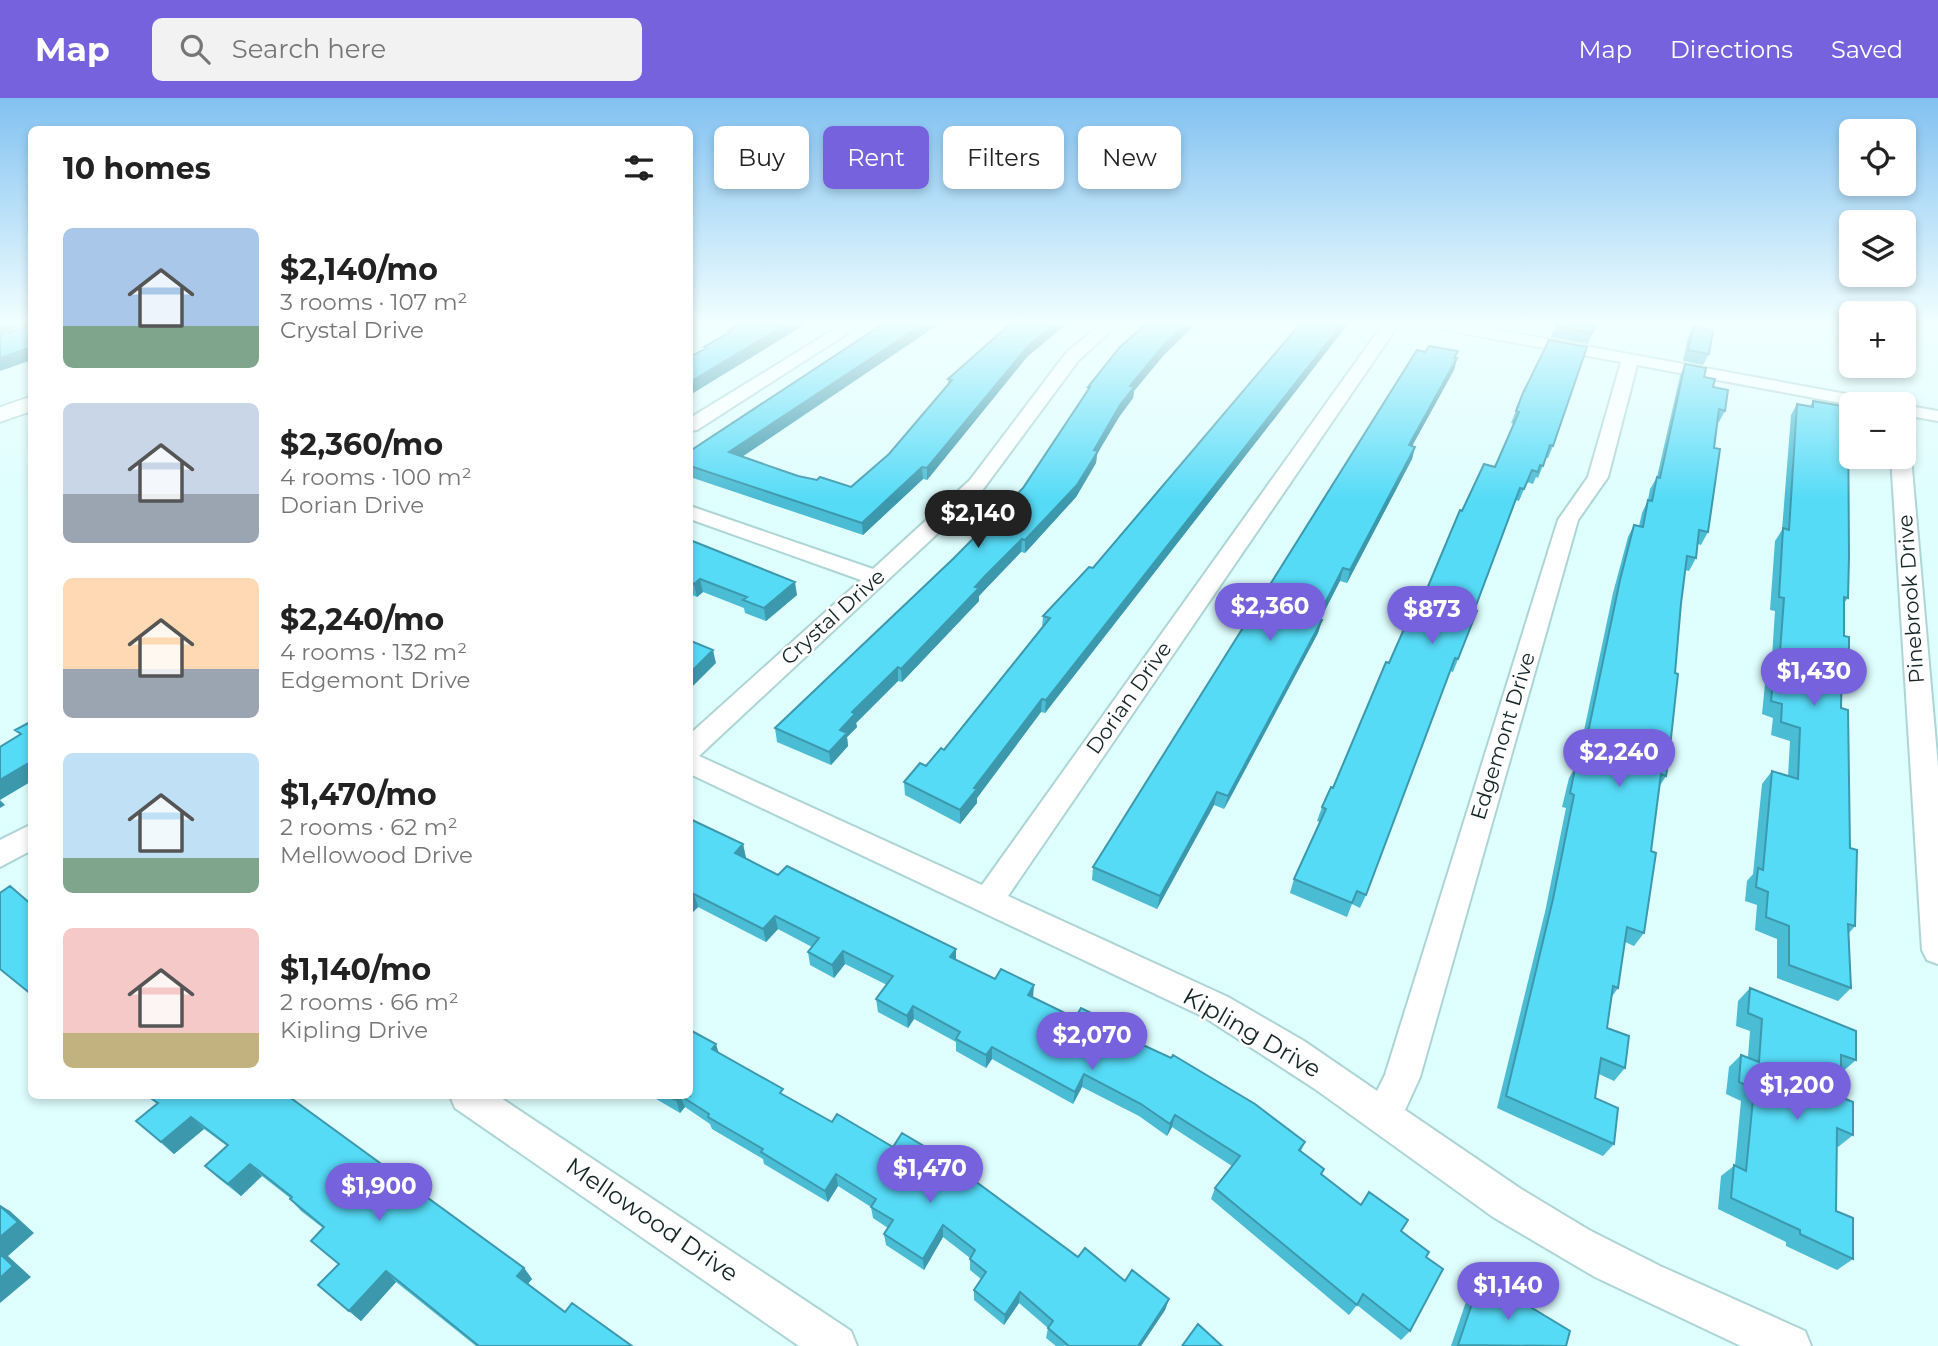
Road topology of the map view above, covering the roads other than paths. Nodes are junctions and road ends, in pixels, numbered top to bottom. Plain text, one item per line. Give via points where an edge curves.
1 (760, 382) edge
2 (1053, 382) edge
3 (1350, 382) edge
4 (1624, 382) edge
5 (1755, 382) edge
6 (1839, 398) edge
7 (28, 404) edge
8 (1916, 412) edge
9 (0, 415) edge
10 (1938, 416) edge
11 (693, 424) edge
12 (1902, 469) edge
13 (693, 513) edge
14 (877, 578) junction
15 (693, 746) edge
16 (693, 764) edge
17 (28, 838) edge
18 (0, 855) edge
19 (988, 900) junction
20 (1938, 940) edge
21 (472, 1099) edge
22 (1384, 1117) junction
23 (836, 1346) edge
24 (1790, 1346) edge

1 - 11 street
2 - 14 street, Crystal Drive via 977,484
3 - 19 street, Dorian Drive
4 - 22 street, Edgemont Drive via 1598,477 1568,520 1402,1077
5 - 6 street
7 - 9 main road
8 - 10 street
12 - 20 street, Pinebrook Drive
13 - 14 street
14 - 15 street, Crystal Drive
16 - 19 street, Kipling Drive
17 - 18 street
19 - 22 street, Kipling Drive via 1216,1007 1299,1056
21 - 23 street, Mellowood Drive
22 - 24 street, Kipling Drive via 1507,1203 1594,1255

